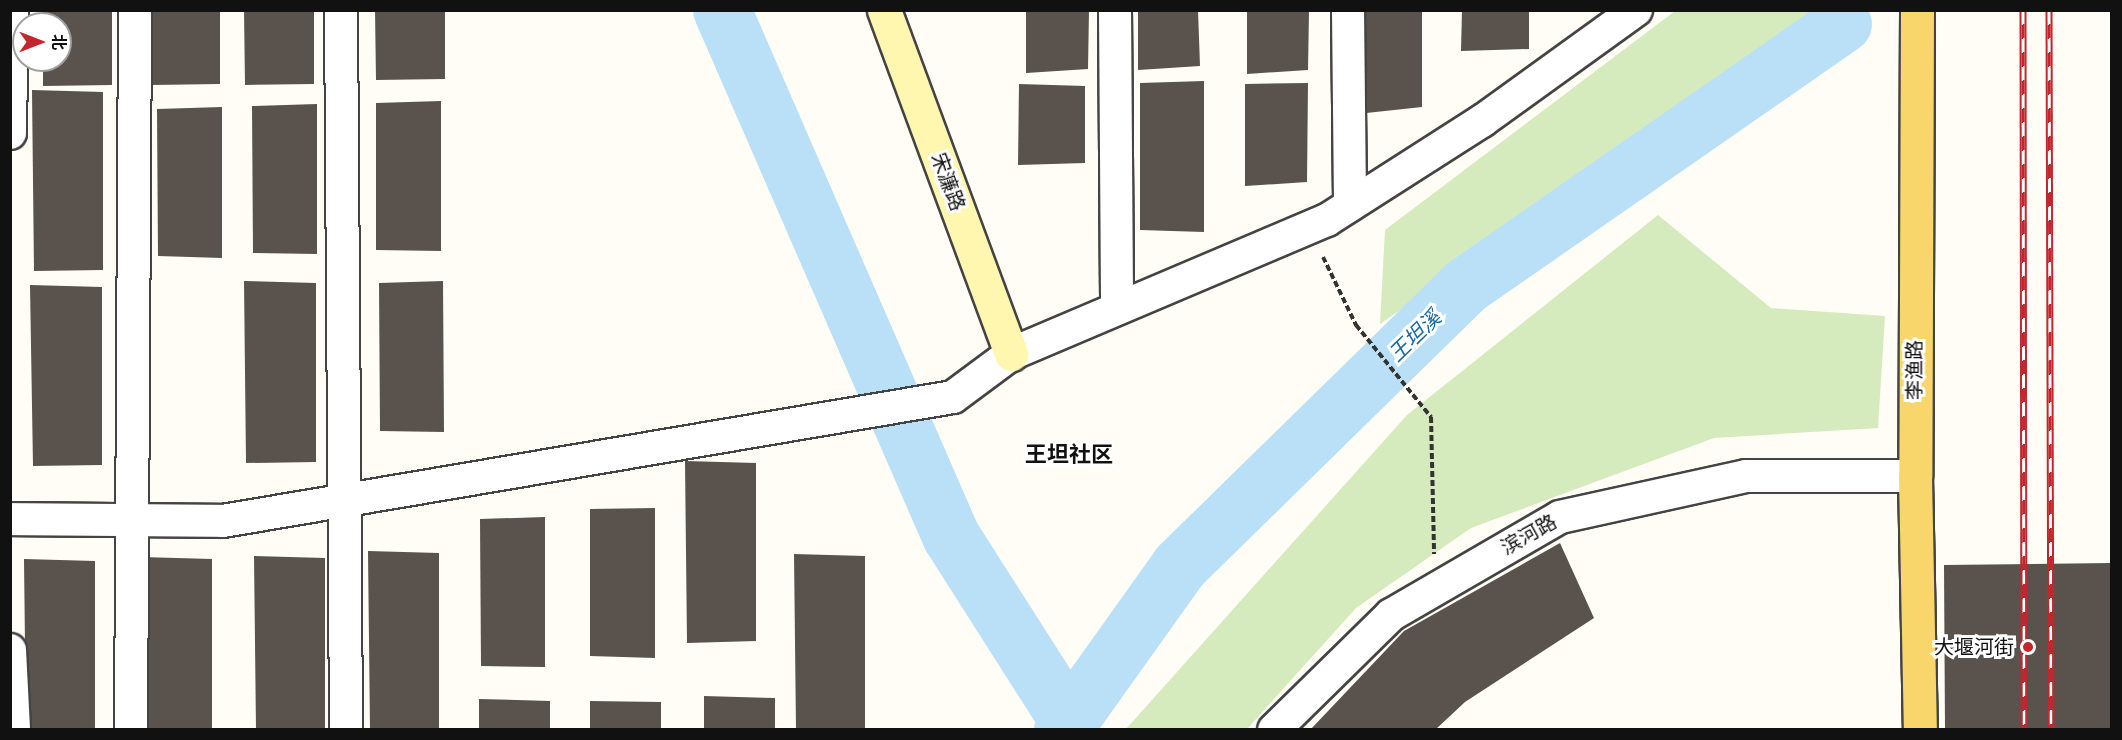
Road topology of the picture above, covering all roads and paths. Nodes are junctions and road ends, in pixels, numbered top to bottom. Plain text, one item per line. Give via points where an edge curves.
1 (12, 10) edge
2 (135, 10) edge
3 (341, 10) edge
4 (884, 10) edge
5 (1115, 10) edge
6 (1348, 10) edge
7 (1636, 10) edge
8 (1917, 10) edge
9 (10, 133) edge
10 (1350, 205) junction
11 (1308, 228) junction
12 (1117, 308) junction
13 (1011, 354) junction
14 (1915, 476) junction
15 (344, 501) junction
16 (10, 519) edge
17 (132, 520) junction
18 (1433, 590) junction
19 (10, 650) edge
20 (14, 729) edge
21 (131, 729) edge
22 (346, 729) edge
23 (1274, 729) edge
24 (1920, 729) edge

1 - 9 street
2 - 17 street
3 - 15 street
4 - 13 street, 宋濂路
5 - 12 street
6 - 10 street
7 - 10 street via 1482,121
8 - 14 main road, 李渔路
10 - 11 street
11 - 12 street
11 - 18 path via 1356,326 1431,417 1436,484
12 - 13 street
13 - 15 street via 953,397
14 - 18 street, 滨河路 via 1746,476 1560,517
14 - 24 main road, 李渔路
15 - 17 street via 223,521
15 - 22 street
16 - 17 street
17 - 21 street
18 - 23 street, 滨河路 via 1391,615
19 - 20 street

